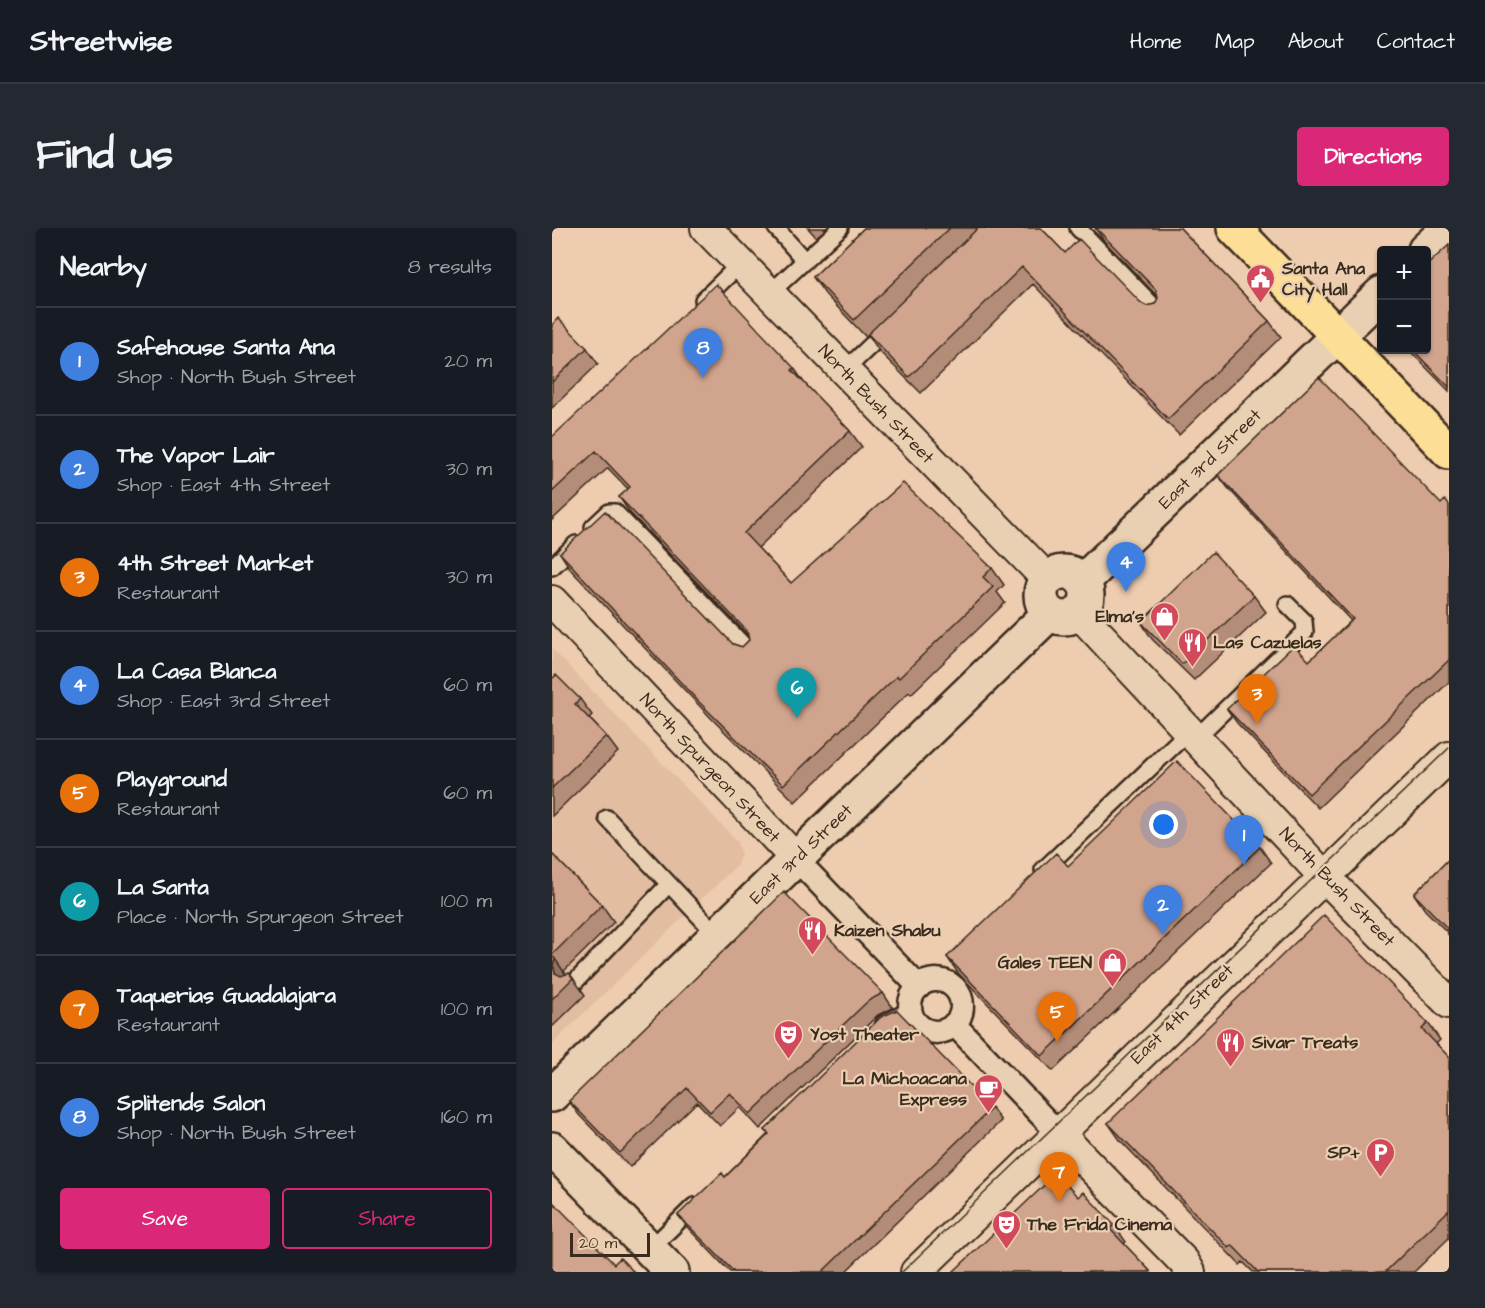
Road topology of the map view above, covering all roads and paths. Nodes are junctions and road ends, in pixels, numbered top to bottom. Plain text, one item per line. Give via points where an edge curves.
1 (706, 228) edge
2 (776, 228) edge
3 (840, 228) edge
4 (1078, 228) edge
5 (1234, 228) edge
6 (1449, 228) edge
7 (1429, 246) edge
8 (805, 261) junction
9 (740, 264) junction
10 (769, 294) junction
11 (1377, 298) edge
12 (690, 313) edge
13 (1160, 313) edge
14 (900, 318) edge
15 (1337, 336) junction
16 (844, 371) junction
17 (1449, 452) edge
18 (552, 567) edge
19 (1047, 579) joint
20 (552, 601) edge
21 (1070, 603) junction
22 (1287, 604) dead end
23 (752, 654) edge
24 (1192, 734) junction
25 (1449, 757) edge
26 (607, 818) dead end
27 (796, 859) junction
28 (1325, 876) junction
29 (1035, 878) edge
30 (669, 884) junction
31 (717, 935) junction
32 (574, 983) dead end
33 (919, 987) junction
34 (1449, 1003) edge
35 (911, 1010) junction
36 (954, 1024) junction
37 (877, 1030) edge
38 (552, 1095) edge
39 (1058, 1133) junction
40 (552, 1149) edge
41 (709, 1192) edge
42 (661, 1261) edge
43 (916, 1272) edge
44 (1190, 1272) edge

1 - 9 street, North Bush Street
2 - 8 lane
3 - 8 lane
4 - 13 lane
5 - 15 main road
6 - 7 street
8 - 10 lane
9 - 10 street, North Bush Street
9 - 12 lane
10 - 16 street, North Bush Street
11 - 15 street, East 3rd Street
14 - 16 lane
15 - 17 main road
15 - 21 street, East 3rd Street
16 - 19 street, North Bush Street
18 - 23 lane via 609,512 615,512
19 - 21 street via 1069,573
20 - 27 street, North Spurgeon Street
21 - 24 street, North Bush Street
21 - 27 street, East 3rd Street
22 - 24 lane via 1304,621 1305,632
24 - 28 street, North Bush Street
24 - 29 lane
25 - 28 street, East 4th Street
26 - 30 lane
27 - 31 street, East 3rd Street
27 - 33 street, North Spurgeon Street
28 - 34 street, North Bush Street
28 - 39 street, East 4th Street
30 - 31 lane
30 - 32 lane
31 - 38 street, East 3rd Street
33 - 35 street via 913,993
33 - 36 street via 937,980 955,988 962,1006
35 - 36 street via 914,1019 928,1030 938,1032
35 - 37 lane
36 - 39 street
39 - 43 street, East 4th Street
39 - 44 street
40 - 42 street
41 - 42 lane

